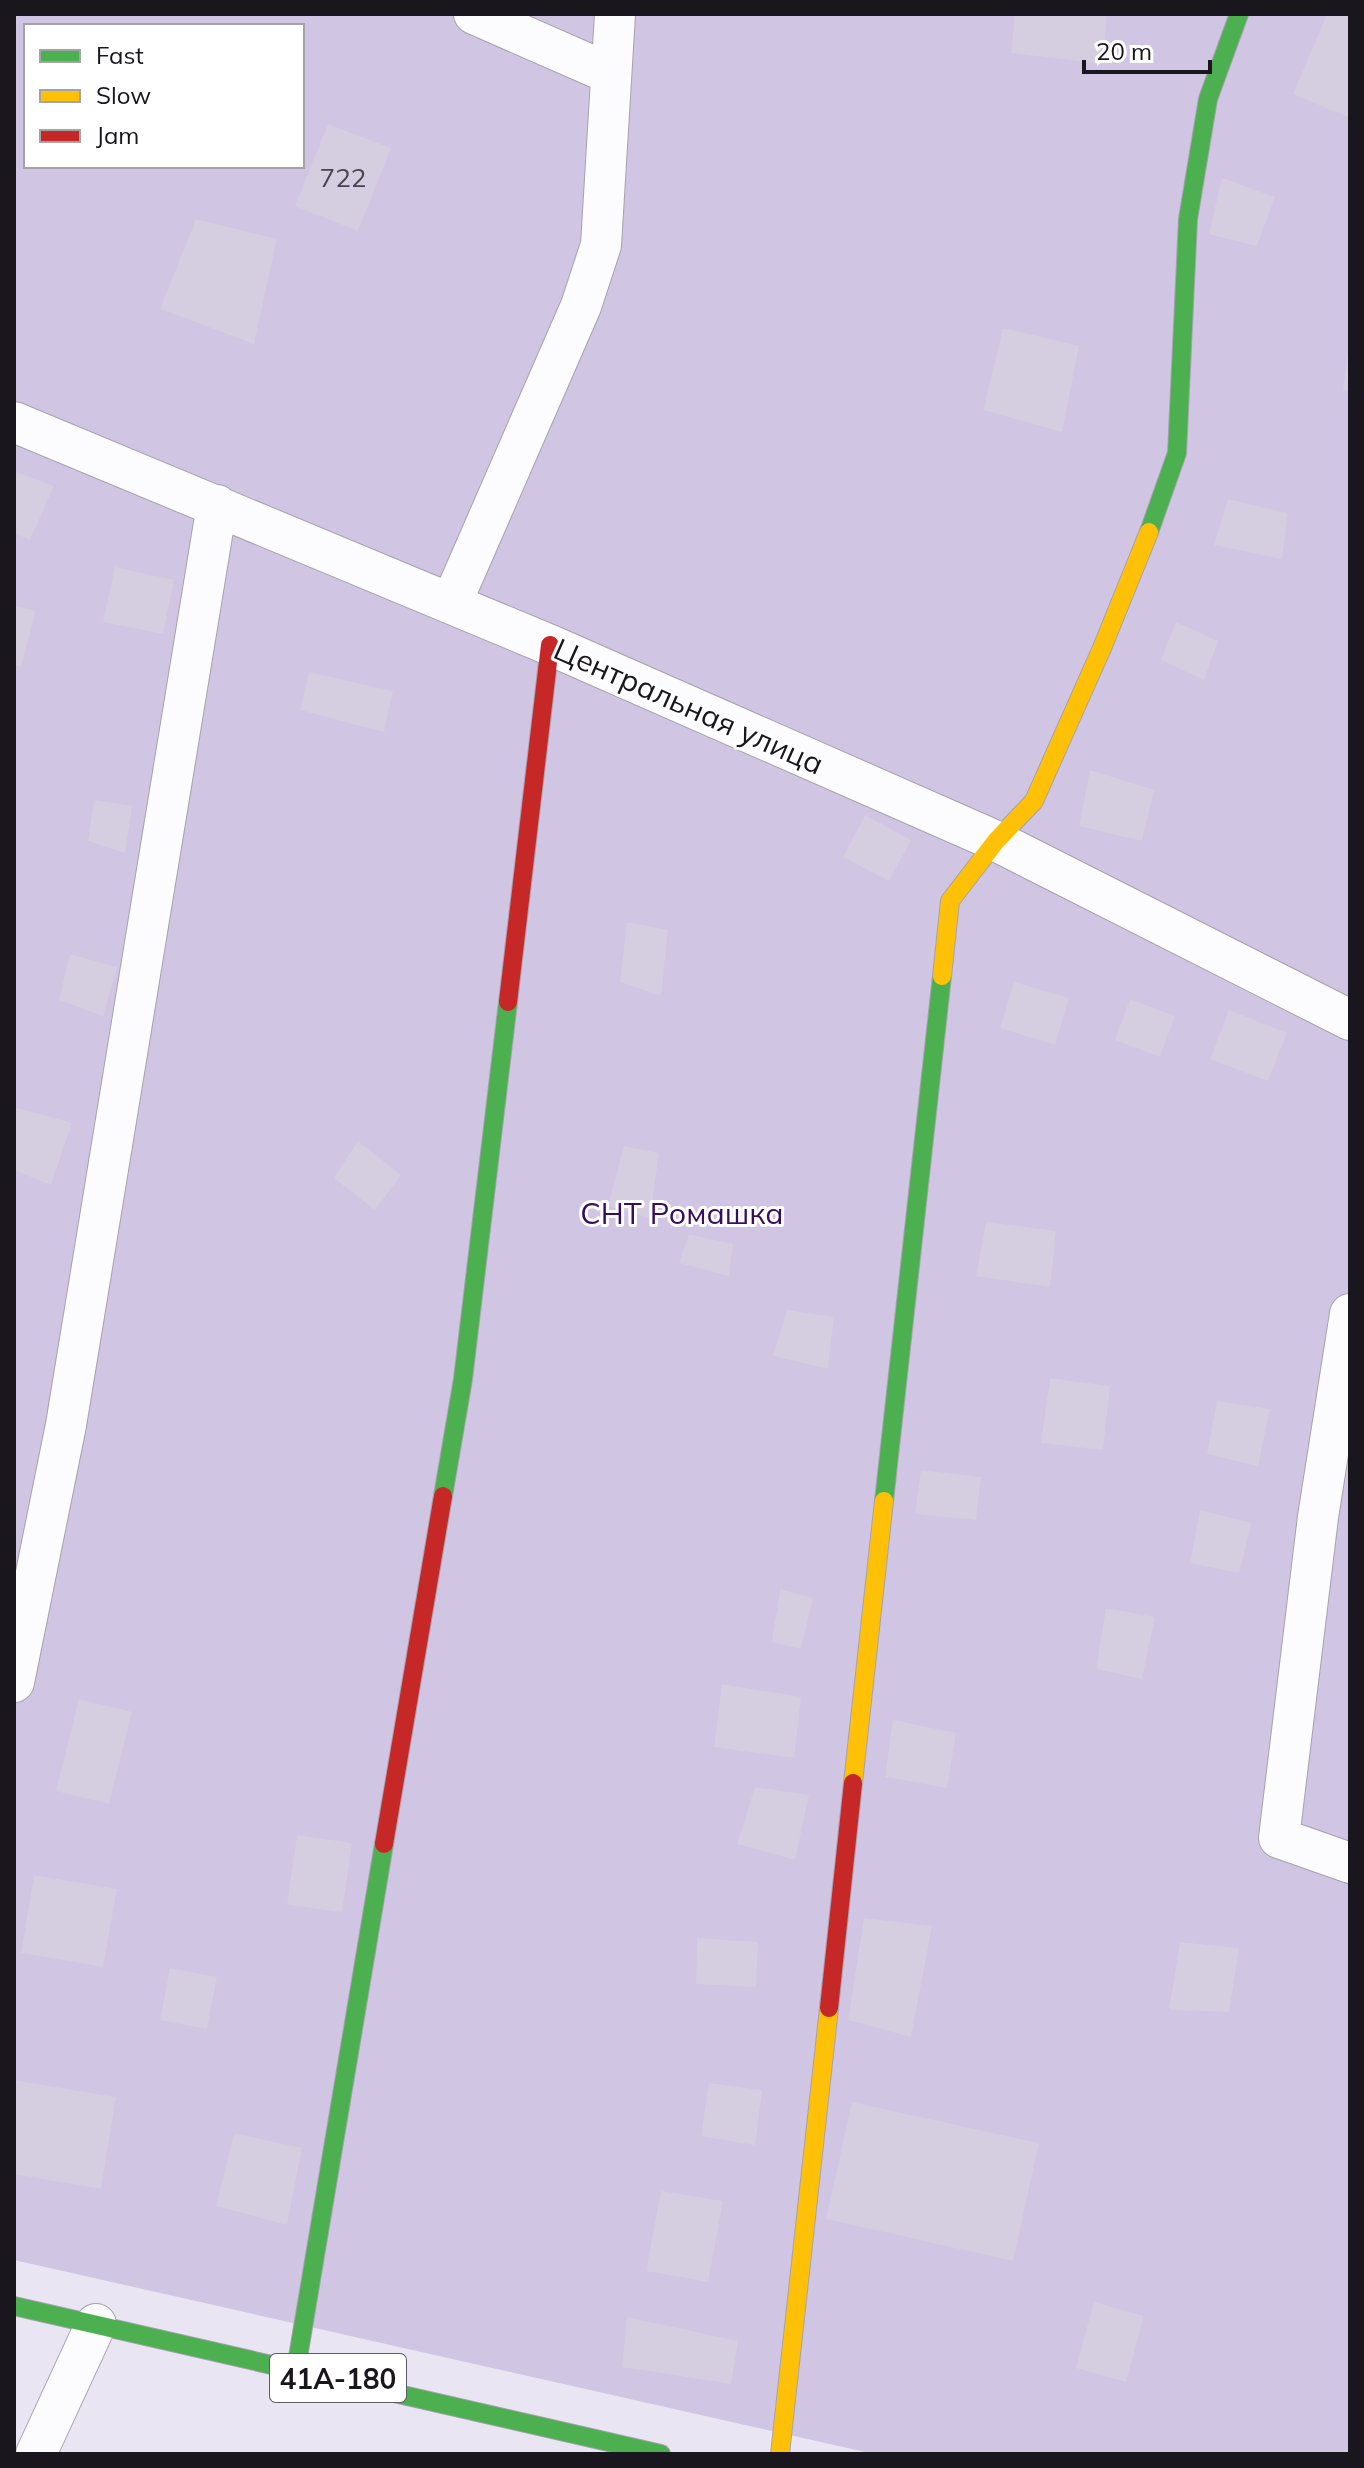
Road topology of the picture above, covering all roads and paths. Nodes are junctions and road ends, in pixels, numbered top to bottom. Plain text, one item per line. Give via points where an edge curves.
1 (474, 14) edge
2 (615, 14) edge
3 (1239, 14) edge
4 (611, 74) junction
5 (14, 422) edge
6 (217, 505) junction
7 (451, 604) junction
8 (550, 645) junction
9 (996, 841) junction
10 (1350, 1020) edge
11 (1350, 1314) edge
12 (1334, 1520) edge
13 (14, 1682) edge
14 (1350, 1863) edge
15 (14, 2306) edge
16 (96, 2324) junction
17 (296, 2369) junction
18 (36, 2454) edge
19 (661, 2454) edge
20 (780, 2454) edge

1 - 4 street
2 - 4 street
3 - 9 street via 1208,99 1188,219 1177,453 1102,648 1034,801
4 - 7 street via 601,245 581,306
5 - 6 street, Центральная улица
6 - 7 street, Центральная улица
6 - 13 street via 66,1425
7 - 8 street, Центральная улица
8 - 9 street, Центральная улица
8 - 17 street via 463,1379
9 - 10 street, Центральная улица
9 - 20 street via 950,901
11 - 12 street
12 - 14 street via 1279,1838
15 - 16 street, 41А-180
16 - 17 street, 41А-180
16 - 18 street
17 - 19 street, 41А-180

